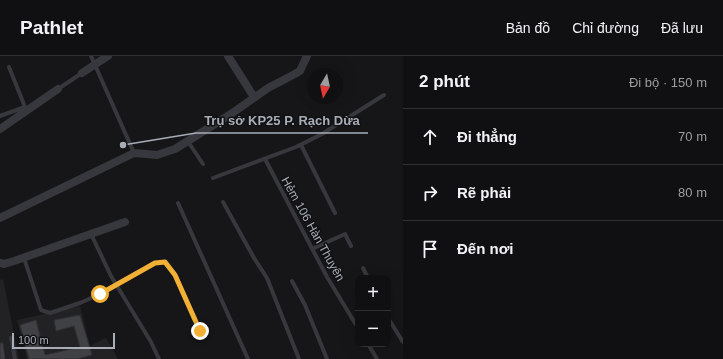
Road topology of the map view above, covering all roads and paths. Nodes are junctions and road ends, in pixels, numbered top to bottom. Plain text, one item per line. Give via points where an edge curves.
1 (91, 56) edge
2 (108, 56) edge
3 (228, 56) edge
4 (305, 57) edge
5 (94, 65) junction
6 (9, 67) dead end
7 (82, 73) joint
8 (58, 89) joint
9 (384, 95) dead end
10 (254, 97) junction
11 (0, 116) edge
12 (0, 129) edge
13 (187, 140) junction
14 (301, 145) junction
15 (134, 153) junction
16 (265, 159) junction
17 (203, 164) dead end
18 (213, 178) dead end
19 (223, 202) dead end
20 (178, 203) dead end
21 (335, 213) dead end
22 (0, 218) edge
23 (125, 222) dead end
24 (91, 234) junction
25 (351, 246) dead end
26 (312, 249) junction
27 (24, 258) junction
28 (0, 262) edge
29 (363, 268) dead end
30 (366, 275) edge
31 (292, 281) dead end
32 (118, 284) junction
33 (355, 323) edge
34 (391, 323) edge
35 (200, 331) dead end
36 (12, 338) dead end
37 (403, 342) edge
38 (370, 347) edge
39 (15, 359) edge
40 (159, 359) edge
41 (248, 359) edge
42 (299, 359) edge
43 (327, 359) edge
44 (377, 359) edge

1 - 5 lane
2 - 5 street
3 - 10 street
4 - 10 street via 300,71
5 - 7 street
5 - 15 lane
6 - 11 lane via 25,107
7 - 8 lane
8 - 12 street
9 - 14 lane
10 - 13 street
13 - 15 street via 174,149 157,155
13 - 17 lane
14 - 16 lane
14 - 21 lane
15 - 22 street
16 - 18 lane
16 - 26 lane, Hẻm 106 Hàn Thuyên
19 - 42 lane via 267,278
20 - 41 lane
23 - 24 street
24 - 27 street
24 - 32 lane
25 - 26 lane via 345,234
26 - 33 lane, Hẻm 106 Hàn Thuyên
27 - 28 street via 4,264
27 - 32 lane via 41,310 50,313 80,303
29 - 30 lane
31 - 43 lane via 308,311
32 - 35 lane via 155,263 165,262 175,275
32 - 40 lane
34 - 37 lane
36 - 39 lane
38 - 44 lane

